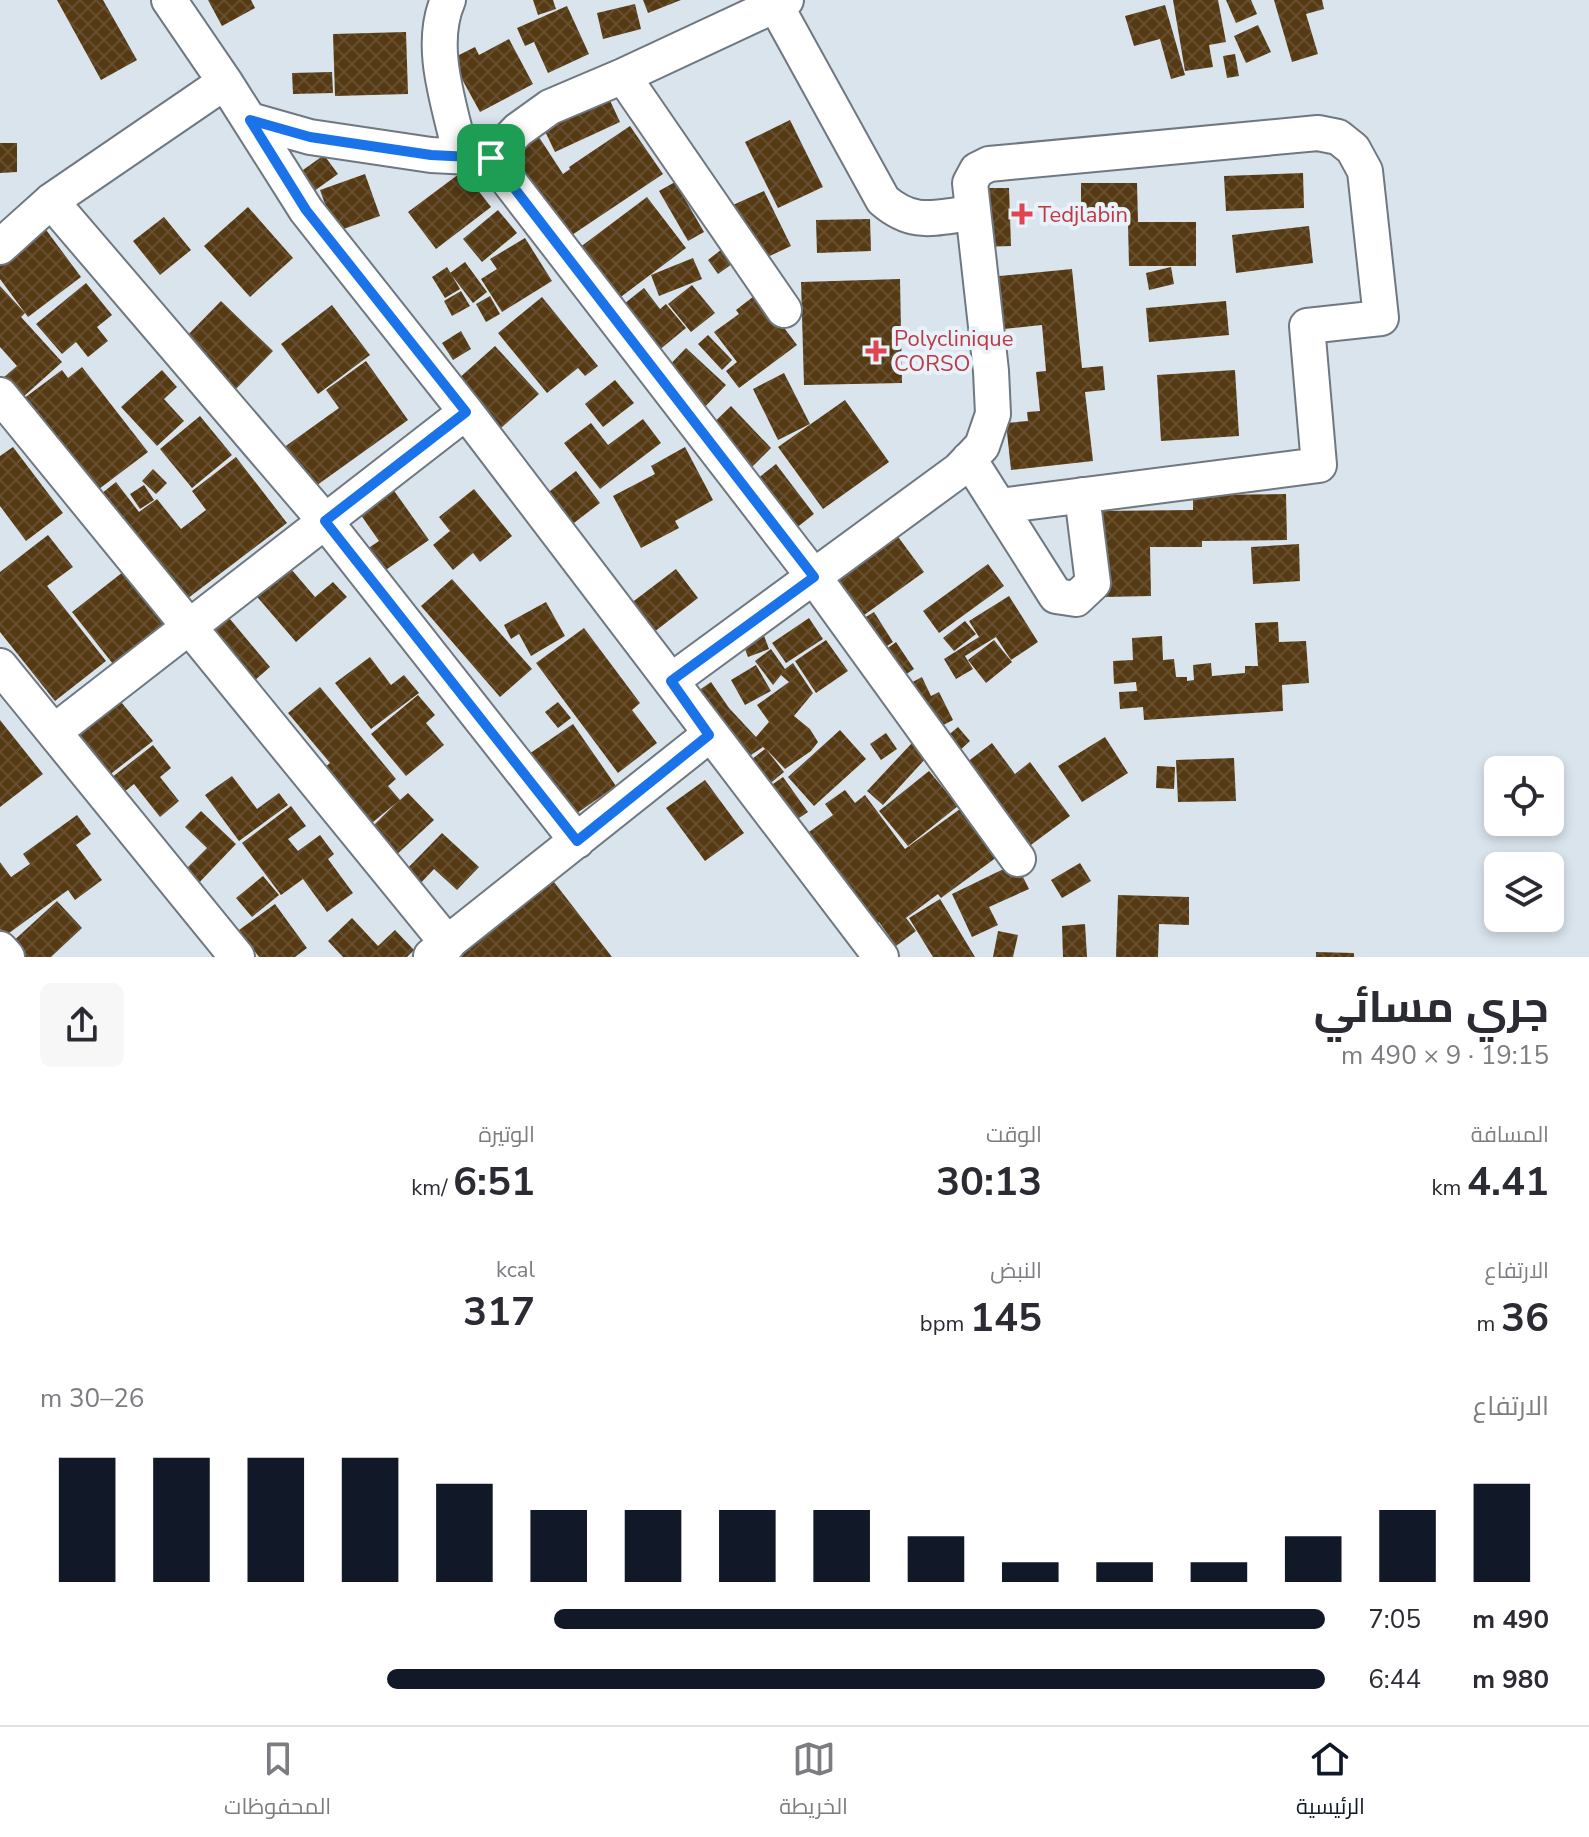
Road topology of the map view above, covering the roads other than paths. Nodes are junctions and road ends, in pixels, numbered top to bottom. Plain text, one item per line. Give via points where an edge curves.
1 (169, 0) edge
2 (448, 0) edge
3 (781, 3) edge
4 (623, 76) junction
5 (225, 82) junction
6 (250, 120) junction
7 (476, 158) junction
8 (51, 201) junction
9 (973, 213) junction
10 (0, 247) edge
11 (784, 310) dead end
12 (0, 395) edge
13 (466, 412) junction
14 (969, 459) junction
15 (1082, 495) junction
16 (1000, 506) junction
17 (325, 521) junction
18 (814, 577) junction
19 (187, 626) junction
20 (0, 666) edge
21 (671, 681) junction
22 (55, 731) junction
23 (709, 735) junction
24 (577, 841) junction
25 (1018, 859) dead end
26 (0, 949) edge
27 (439, 950) edge
28 (7, 957) edge
29 (237, 957) edge
30 (881, 957) edge

1 - 5 street
2 - 7 street via 440,18 440,57
3 - 4 street
3 - 9 street via 883,200 899,214 920,219
4 - 7 street via 550,107
4 - 11 street
5 - 6 street
5 - 8 street
6 - 7 street via 310,137
6 - 13 street via 306,210
7 - 18 street
8 - 10 street
8 - 17 street
9 - 14 street via 993,414 982,446
9 - 15 street via 970,183 977,170 989,164 1318,133 1338,137 1353,149 1365,171 1381,318 1307,326 1319,465
12 - 19 street
13 - 17 street
13 - 21 street
14 - 16 street
14 - 18 street
15 - 16 street
15 - 16 street via 1093,583 1076,599 1056,596
17 - 19 street
17 - 24 street
18 - 21 street
18 - 25 street
19 - 22 street
19 - 27 street
20 - 22 street
21 - 23 street
22 - 29 street
23 - 24 street
23 - 30 street
24 - 27 street
26 - 28 street

